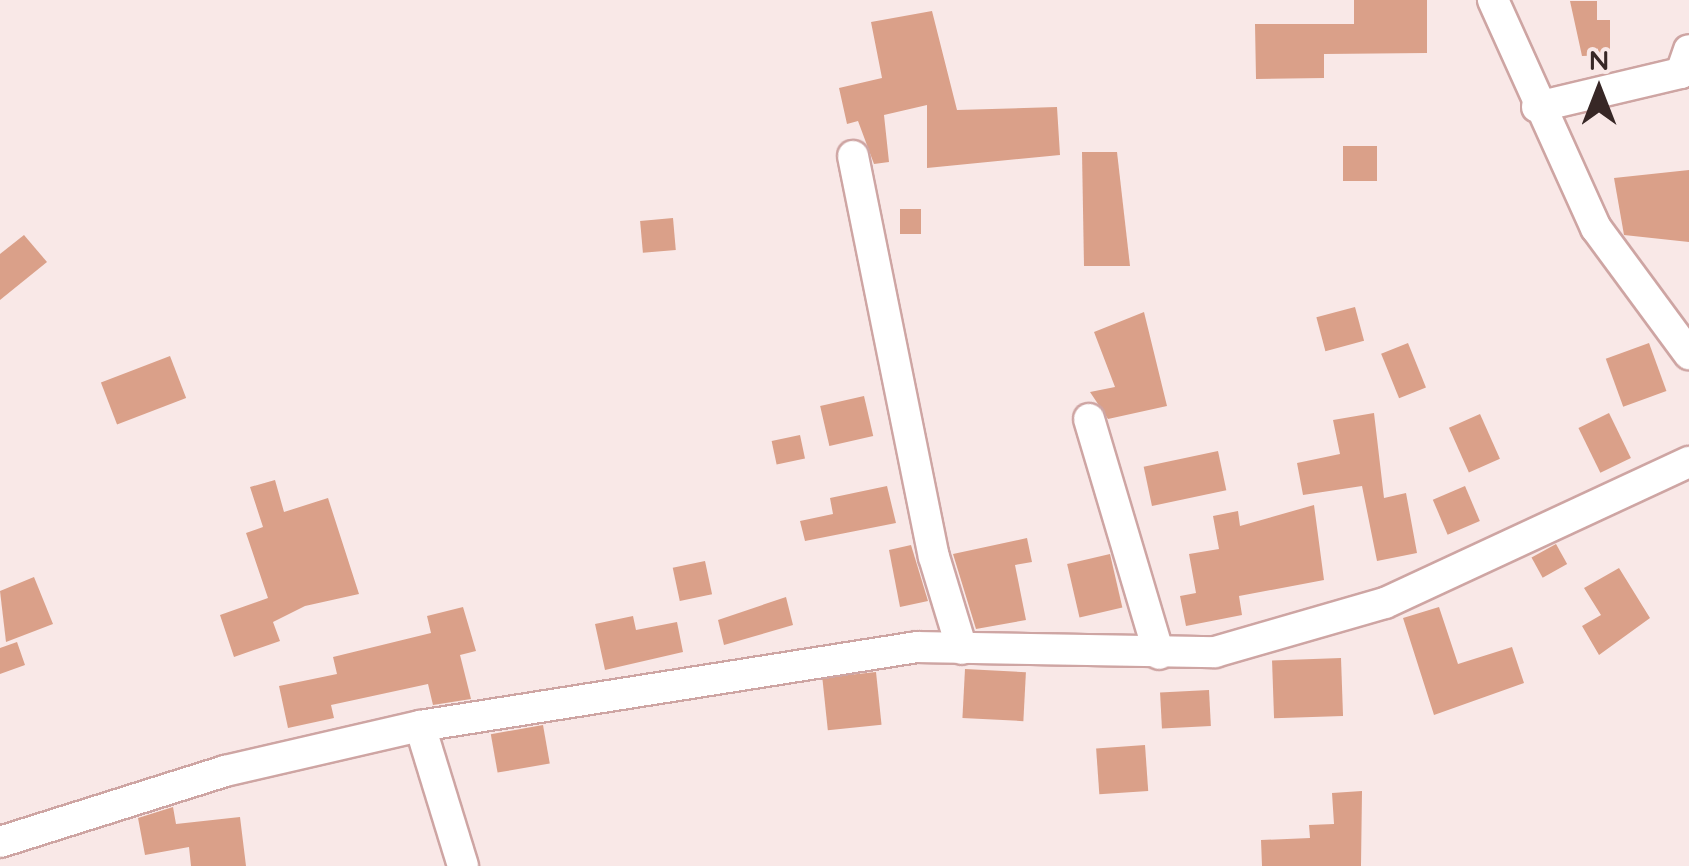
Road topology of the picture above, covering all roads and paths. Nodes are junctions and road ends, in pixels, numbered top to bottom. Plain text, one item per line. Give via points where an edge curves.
1 (1493, 0) edge
2 (1689, 50) edge
3 (1537, 107) junction
4 (853, 156) dead end
5 (1689, 354) edge
6 (1090, 419) dead end
7 (1689, 462) edge
8 (962, 649) junction
9 (1159, 654) junction
10 (420, 726) junction
11 (0, 842) edge
12 (463, 866) edge

1 - 3 street
2 - 3 street via 1680,73
3 - 5 street via 1596,228
4 - 8 street via 934,558
6 - 9 street
7 - 9 street via 1385,603 1215,652
8 - 9 street
8 - 10 street via 917,647
10 - 11 street via 225,771
10 - 12 street

